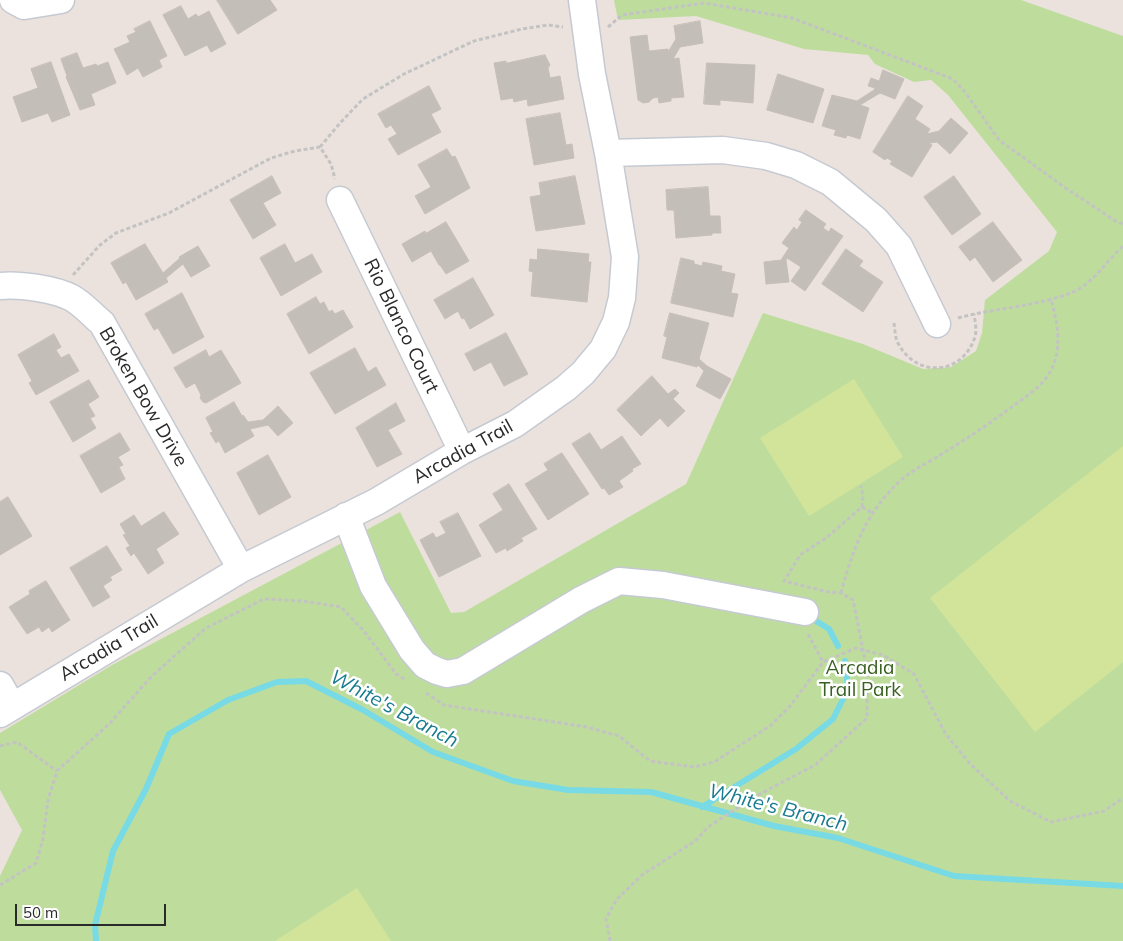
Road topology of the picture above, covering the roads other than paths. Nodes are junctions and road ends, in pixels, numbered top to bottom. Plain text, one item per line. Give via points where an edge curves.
1 (13, 0) edge
2 (61, 0) edge
3 (582, 0) edge
4 (0, 11) edge
5 (608, 153) junction
6 (340, 200) road end
7 (0, 286) edge
8 (937, 324) road end
9 (462, 451) junction
10 (346, 516) junction
11 (241, 569) junction
12 (805, 612) road end
13 (4, 702) edge

1 - 2 street via 24,6
1 - 4 street
3 - 5 street, Arcadia Trail via 592,74
5 - 8 street via 731,152 766,156 796,165 830,182 876,220 898,246
5 - 9 street, Arcadia Trail via 626,257 622,298 604,349 584,373 516,424
6 - 9 street, Rio Blanco Court
7 - 11 street, Broken Bow Drive via 29,287 72,298 102,324
9 - 10 street, Arcadia Trail
10 - 11 street, Arcadia Trail
10 - 12 street via 373,586 412,650 425,665 446,674 463,670 581,600 620,581 663,585
11 - 13 street, Arcadia Trail

